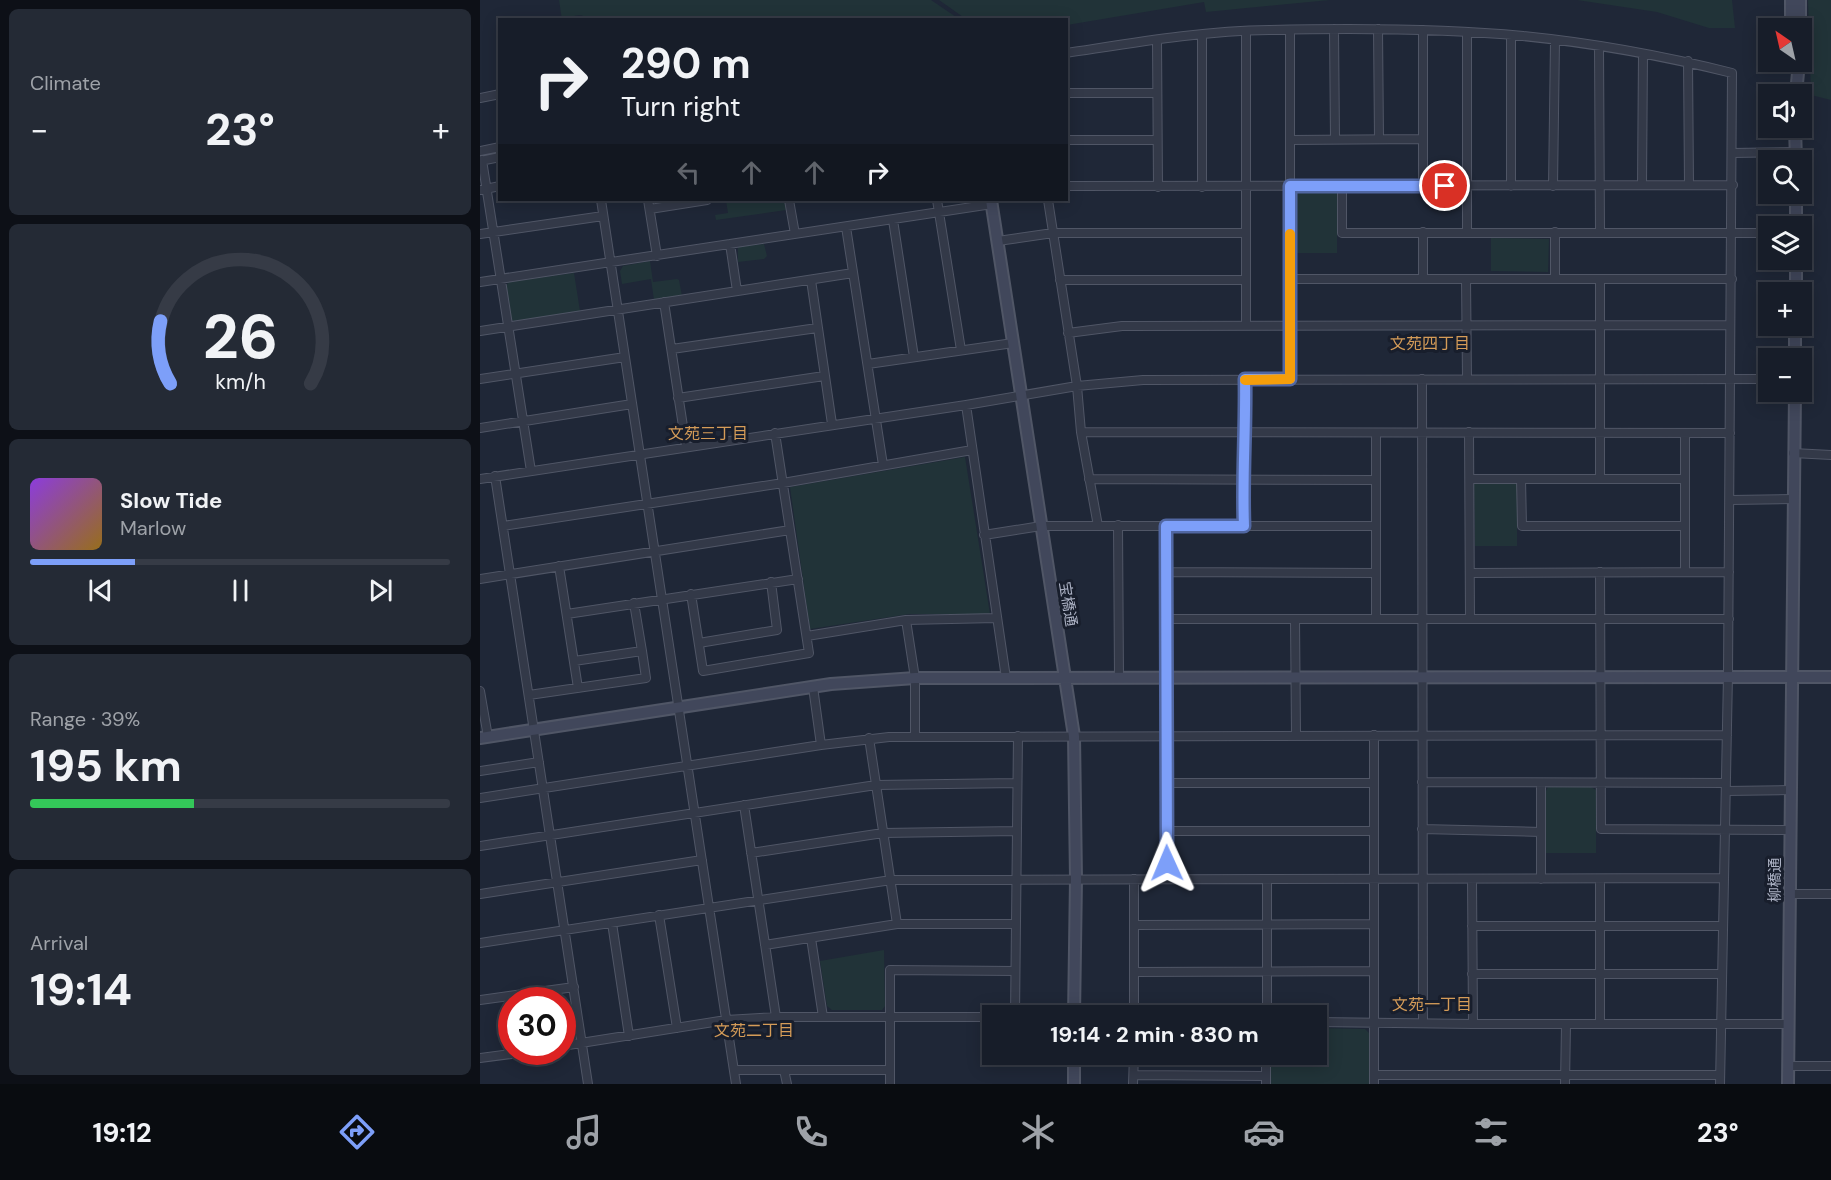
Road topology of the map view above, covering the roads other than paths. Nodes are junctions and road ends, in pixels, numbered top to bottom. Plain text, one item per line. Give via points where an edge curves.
1 (1791, 0) edge
2 (1800, 0) edge
3 (1791, 18) edge
4 (1800, 18) edge
5 (1334, 28) junction
6 (1378, 29) junction
7 (1290, 30) junction
8 (1423, 30) junction
9 (1246, 32) junction
10 (1467, 32) junction
11 (1202, 36) junction
12 (1511, 36) junction
13 (1157, 40) junction
14 (1555, 41) junction
15 (1599, 47) junction
16 (1068, 52) edge
17 (1643, 54) junction
18 (1688, 62) junction
19 (1068, 93) edge
20 (1157, 93) junction
21 (498, 94) edge
22 (480, 98) edge
23 (1379, 139) junction
24 (1068, 140) edge
25 (1157, 140) junction
26 (1290, 140) junction
27 (1335, 140) junction
28 (1423, 140) junction
29 (498, 147) edge
30 (480, 151) edge
31 (1732, 153) junction
32 (1758, 154) edge
33 (498, 157) edge
34 (481, 160) edge
35 (1599, 185) junction
36 (1642, 185) junction
37 (1689, 185) junction
38 (1732, 185) junction
39 (498, 186) edge
40 (1068, 186) edge
41 (1245, 186) junction
42 (1290, 186) junction
43 (1342, 186) junction
44 (1423, 186) junction
45 (1467, 186) junction
46 (1511, 186) junction
47 (1553, 186) junction
48 (1158, 187) junction
49 (1202, 187) junction
50 (483, 189) edge
51 (601, 201) edge
52 (648, 201) edge
53 (701, 201) edge
54 (789, 201) edge
55 (937, 201) edge
56 (1048, 201) edge
57 (992, 202) edge
58 (650, 209) junction
59 (939, 212) junction
60 (603, 216) junction
61 (893, 220) junction
62 (846, 227) junction
63 (494, 232) junction
64 (1423, 232) junction
65 (1467, 232) junction
66 (1556, 232) junction
67 (1600, 232) junction
68 (1732, 232) junction
69 (1053, 233) junction
70 (1246, 233) junction
71 (1758, 233) edge
72 (480, 234) edge
73 (795, 234) junction
74 (998, 242) junction
75 (730, 244) junction
76 (657, 256) junction
77 (610, 263) junction
78 (853, 273) junction
79 (501, 279) junction
80 (1290, 279) junction
81 (1423, 279) junction
82 (1466, 279) junction
83 (1555, 279) junction
84 (1600, 279) junction
85 (1732, 279) junction
86 (811, 280) junction
87 (1060, 280) junction
88 (1246, 280) junction
89 (480, 282) edge
90 (737, 291) junction
91 (664, 302) junction
92 (617, 310) junction
93 (1467, 325) junction
94 (1600, 325) junction
95 (1730, 325) junction
96 (1246, 326) junction
97 (1290, 326) junction
98 (508, 327) junction
99 (817, 328) junction
100 (480, 331) edge
101 (1068, 333) junction
102 (1013, 343) junction
103 (672, 349) junction
104 (962, 350) junction
105 (625, 357) junction
106 (914, 357) junction
107 (868, 364) junction
108 (515, 374) junction
109 (824, 376) junction
110 (480, 379) edge
111 (1245, 379) junction
112 (1290, 379) junction
113 (1422, 379) junction
114 (1467, 379) junction
115 (1600, 379) junction
116 (1730, 379) junction
117 (1758, 379) edge
118 (1077, 386) junction
119 (1022, 395) junction
120 (678, 398) junction
121 (1795, 402) edge
122 (632, 404) junction
123 (966, 405) junction
124 (876, 419) junction
125 (522, 422) junction
126 (832, 424) junction
127 (480, 428) edge
128 (1081, 432) junction
129 (1422, 432) junction
130 (1469, 432) junction
131 (1600, 432) junction
132 (775, 433) junction
133 (1246, 433) junction
134 (1376, 433) junction
135 (1685, 433) junction
136 (1730, 433) junction
137 (686, 446) junction
138 (972, 450) junction
139 (1793, 453) junction
140 (639, 454) junction
141 (1831, 455) edge
142 (883, 465) junction
143 (531, 471) junction
144 (495, 476) junction
145 (480, 478) edge
146 (1089, 479) junction
147 (1470, 479) junction
148 (1521, 479) junction
149 (1600, 479) junction
150 (1685, 479) junction
151 (1242, 480) junction
152 (1375, 480) junction
153 (783, 483) junction
154 (1793, 499) junction
155 (1731, 500) junction
156 (647, 503) junction
157 (1118, 525) junction
158 (503, 526) junction
159 (1041, 526) junction
160 (1098, 526) junction
161 (1166, 526) junction
162 (1244, 526) junction
163 (1375, 526) junction
164 (1684, 526) junction
165 (790, 530) junction
166 (984, 535) junction
167 (655, 551) junction
168 (559, 566) junction
169 (1167, 572) junction
170 (1600, 572) junction
171 (1685, 572) junction
172 (1729, 572) junction
173 (1376, 573) junction
174 (1470, 573) junction
175 (510, 574) junction
176 (480, 579) edge
177 (798, 579) junction
178 (771, 582) junction
179 (691, 594) junction
180 (662, 599) junction
181 (634, 603) junction
182 (567, 614) junction
183 (996, 618) junction
184 (1167, 619) junction
185 (1295, 619) junction
186 (1376, 619) junction
187 (1470, 619) junction
188 (1729, 619) junction
189 (906, 620) junction
190 (1422, 620) junction
191 (1600, 620) junction
192 (807, 636) junction
193 (699, 643) junction
194 (642, 651) junction
195 (574, 661) junction
196 (1728, 675) junction
197 (1792, 676) junction
198 (1600, 677) junction
199 (1831, 677) edge
200 (915, 678) junction
201 (1006, 678) junction
202 (1065, 678) junction
203 (1119, 678) junction
204 (1168, 678) junction
205 (1296, 678) junction
206 (1422, 678) junction
207 (813, 687) junction
208 (578, 688) junction
209 (480, 693) edge
210 (529, 696) junction
211 (678, 708) junction
212 (534, 730) junction
213 (1296, 735) junction
214 (1374, 735) junction
215 (1422, 735) junction
216 (1726, 735) junction
217 (915, 736) junction
218 (1018, 736) junction
219 (1074, 736) junction
220 (1167, 736) junction
221 (1600, 736) junction
222 (484, 738) edge
223 (869, 738) junction
224 (821, 745) junction
225 (539, 762) junction
226 (687, 766) junction
227 (480, 771) edge
228 (1422, 782) junction
229 (1017, 783) junction
230 (1167, 783) junction
231 (1374, 783) junction
232 (1541, 783) junction
233 (1600, 783) junction
234 (876, 785) junction
235 (1726, 787) junction
236 (543, 789) junction
237 (1791, 790) junction
238 (480, 798) edge
239 (744, 805) junction
240 (694, 813) junction
241 (1422, 829) junction
242 (1790, 830) junction
243 (1017, 831) junction
244 (1166, 831) junction
245 (1374, 831) junction
246 (1540, 831) junction
247 (1725, 831) junction
248 (884, 833) junction
249 (551, 836) junction
250 (480, 846) edge
251 (751, 853) junction
252 (702, 860) junction
253 (1374, 878) junction
254 (1724, 878) junction
255 (1016, 879) junction
256 (1076, 879) junction
257 (1134, 879) junction
258 (1168, 879) junction
259 (1267, 879) junction
260 (1422, 879) junction
261 (1472, 879) junction
262 (1540, 879) junction
263 (1600, 879) junction
264 (891, 880) junction
265 (558, 882) junction
266 (480, 894) edge
267 (1790, 894) junction
268 (1831, 894) edge
269 (759, 899) junction
270 (709, 908) junction
271 (659, 915) junction
272 (612, 923) junction
273 (897, 924) junction
274 (1016, 924) junction
275 (1374, 924) junction
276 (1134, 925) junction
277 (1267, 925) junction
278 (1600, 925) junction
279 (1472, 926) junction
280 (1723, 926) junction
281 (565, 930) junction
282 (811, 938) junction
283 (480, 943) edge
284 (765, 945) junction
285 (1015, 971) junction
286 (1134, 972) junction
287 (1267, 972) junction
288 (1374, 972) junction
289 (1600, 973) junction
290 (1472, 974) junction
291 (1722, 975) junction
292 (574, 987) edge
293 (498, 998) edge
294 (576, 999) edge
295 (480, 1000) edge
296 (1015, 1005) edge
297 (1074, 1005) edge
298 (1134, 1005) edge
299 (1267, 1005) edge
300 (776, 1017) junction
301 (823, 1017) junction
302 (982, 1017) edge
303 (889, 1018) junction
304 (726, 1020) junction
305 (1327, 1022) edge
306 (1374, 1023) junction
307 (1423, 1023) junction
308 (1600, 1023) junction
309 (1721, 1023) junction
310 (1473, 1024) junction
311 (1566, 1024) junction
312 (1789, 1024) junction
313 (676, 1028) junction
314 (629, 1036) junction
315 (583, 1043) junction
316 (576, 1044) edge
317 (498, 1056) edge
318 (480, 1058) edge
319 (1074, 1065) edge
320 (1134, 1065) edge
321 (1788, 1066) junction
322 (1831, 1066) edge
323 (734, 1070) junction
324 (784, 1070) junction
325 (890, 1070) junction
326 (1134, 1075) junction
327 (1374, 1075) junction
328 (1565, 1075) junction
329 (1266, 1080) edge
330 (1720, 1080) edge
331 (588, 1084) edge
332 (736, 1084) edge
333 (786, 1084) edge
334 (890, 1084) edge
335 (1074, 1084) edge
336 (1133, 1084) edge
337 (1374, 1084) edge
338 (1565, 1084) edge
339 (1788, 1084) edge

1 - 3 street
2 - 4 street
5 - 6 street
5 - 7 street
5 - 27 street
6 - 8 street
6 - 23 street
7 - 9 street
7 - 26 street
8 - 10 street
8 - 28 street
9 - 11 street
9 - 41 street
10 - 12 street
10 - 45 street
11 - 13 street
11 - 49 street
12 - 14 street
12 - 46 street
13 - 16 street
13 - 20 street
14 - 15 street
14 - 47 street
15 - 17 street
15 - 35 street
17 - 18 street
17 - 36 street
18 - 31 street via 1732,73
18 - 37 street
19 - 20 street
20 - 25 street
21 - 22 street
23 - 27 street
23 - 28 street
24 - 25 street
25 - 48 street
26 - 27 street
26 - 42 street
28 - 44 street
29 - 30 street
31 - 32 street
31 - 38 street
33 - 34 street
34 - 50 street
35 - 36 street
35 - 47 street
35 - 67 street
36 - 37 street
37 - 38 street
38 - 68 street
39 - 50 street
40 - 48 street
41 - 42 street
41 - 49 street
41 - 70 street
42 - 43 street
42 - 80 street
43 - 44 street
43 - 64 street via 1342,233
44 - 45 street
45 - 46 street
45 - 65 street
46 - 47 street
48 - 49 street
50 - 63 street
51 - 60 street
52 - 58 street
53 - 58 street
54 - 73 street
55 - 59 street
56 - 69 street
57 - 59 street
57 - 74 street, 宝橋通
58 - 76 street
59 - 61 street
59 - 104 street
60 - 63 street
60 - 77 street
61 - 62 street
61 - 106 street
62 - 73 street
62 - 78 street
63 - 72 street
63 - 79 street
64 - 65 street
64 - 81 street
65 - 66 street
66 - 67 street
66 - 83 street
67 - 68 street
68 - 71 street
68 - 85 street
69 - 70 street
69 - 74 street
69 - 87 street
70 - 88 street
73 - 75 street
74 - 102 street, 宝橋通
75 - 76 street
75 - 90 street
76 - 77 street
77 - 79 street
77 - 92 street
78 - 86 street
78 - 107 street
79 - 89 street
79 - 98 street
80 - 81 street
80 - 97 street
81 - 82 street
82 - 83 street
82 - 93 street
83 - 84 street
84 - 85 street
84 - 94 street
85 - 95 street
86 - 90 street
86 - 99 street
87 - 88 street
87 - 101 street
88 - 96 street
90 - 91 street
91 - 92 street
91 - 103 street
92 - 98 street
92 - 105 street
93 - 94 street
93 - 97 street
93 - 114 street
94 - 95 street
94 - 115 street
95 - 116 street
96 - 97 street
96 - 101 street via 1122,326
97 - 112 street
98 - 100 street
98 - 108 street
99 - 103 street
99 - 109 street
101 - 118 street
102 - 104 street
102 - 119 street, 宝橋通
103 - 120 street
104 - 106 street
105 - 108 street
105 - 122 street
106 - 107 street
107 - 124 street
108 - 110 street
108 - 125 street
109 - 120 street
109 - 126 street
111 - 112 street
111 - 118 street via 1143,380
111 - 133 street
112 - 113 street
113 - 114 street
113 - 129 street
114 - 115 street
115 - 116 street
115 - 131 street
116 - 117 street
116 - 136 street
118 - 119 street
118 - 128 street
119 - 123 street
119 - 159 street, 宝橋通
120 - 137 street
121 - 139 street, 柳橋通
122 - 125 street
122 - 140 street
123 - 124 street
123 - 138 street
124 - 126 street
124 - 142 street
125 - 127 street
125 - 143 street
126 - 132 street
128 - 133 street
128 - 146 street
129 - 130 street
129 - 134 street
129 - 190 street
130 - 131 street
130 - 147 street
131 - 135 street
131 - 149 street
132 - 137 street
132 - 153 street
133 - 134 street
133 - 151 street
134 - 152 street
135 - 136 street
135 - 150 street
136 - 155 street
137 - 140 street
138 - 142 street
138 - 166 street
139 - 141 street
139 - 154 street, 柳橋通
140 - 143 street
140 - 156 street
142 - 153 street
143 - 144 street
144 - 145 street
144 - 158 street
146 - 151 street
146 - 160 street
147 - 148 street
147 - 174 street
148 - 149 street
148 - 164 street via 1522,526
149 - 150 street
150 - 164 street
151 - 152 street
151 - 162 street
152 - 163 street
153 - 156 street
153 - 165 street
154 - 155 street
154 - 197 street, 柳橋通
155 - 172 street
156 - 158 street
156 - 167 street
157 - 160 street
157 - 161 street
157 - 203 street
158 - 175 street
159 - 160 street
159 - 166 street
159 - 202 street, 宝橋通
161 - 162 street
161 - 169 street
162 - 163 street
163 - 173 street
164 - 171 street
165 - 167 street
165 - 177 street
166 - 183 street
167 - 168 street
167 - 180 street
168 - 175 street
168 - 182 street
169 - 173 street
169 - 184 street
170 - 171 street
170 - 174 street
170 - 191 street
171 - 172 street
172 - 188 street
173 - 186 street
174 - 187 street
175 - 176 street
175 - 210 street
177 - 178 street
177 - 192 street
178 - 179 street
178 - 193 street via 777,630
179 - 180 street
179 - 193 street
180 - 181 street
180 - 211 street
181 - 182 street
181 - 194 street
182 - 195 street
183 - 189 street
183 - 201 street
184 - 185 street
184 - 204 street
185 - 186 street
185 - 205 street
186 - 190 street
187 - 190 street
187 - 191 street
188 - 191 street
188 - 196 street
189 - 192 street
189 - 200 street
190 - 206 street
191 - 198 street
192 - 193 street via 809,653 703,671
194 - 195 street
194 - 208 street via 646,678
195 - 208 street
196 - 197 street
196 - 198 street
196 - 216 street
197 - 199 street
197 - 237 street, 柳橋通
198 - 206 street
198 - 221 street
200 - 201 street
200 - 207 street
200 - 217 street
201 - 202 street
202 - 203 street
202 - 219 street, 宝橋通
203 - 204 street
204 - 205 street
204 - 220 street
205 - 206 street
205 - 213 street
206 - 215 street
207 - 211 street
207 - 224 street
208 - 210 street
209 - 222 street
210 - 212 street
211 - 212 street
211 - 226 street
212 - 222 street
212 - 225 street
213 - 214 street
213 - 220 street
214 - 215 street
214 - 231 street
215 - 221 street
215 - 228 street
216 - 221 street
216 - 235 street
217 - 218 street
217 - 223 street
218 - 219 street
218 - 229 street
219 - 220 street
219 - 256 street, 宝橋通
220 - 230 street
221 - 233 street
223 - 224 street
223 - 234 street
224 - 226 street
225 - 227 street
225 - 236 street
226 - 236 street
226 - 240 street
228 - 232 street
228 - 241 street
229 - 234 street
229 - 243 street
230 - 231 street
230 - 244 street
231 - 245 street
232 - 233 street
232 - 246 street
233 - 235 street
233 - 247 street via 1601,830
234 - 239 street
234 - 248 street
235 - 237 street
235 - 247 street
236 - 238 street
236 - 249 street
237 - 242 street, 柳橋通
239 - 240 street
239 - 251 street
240 - 249 street
240 - 252 street
241 - 246 street
241 - 260 street
242 - 247 street
242 - 267 street, 柳橋通
243 - 248 street
243 - 255 street
244 - 245 street
244 - 258 street
245 - 253 street
246 - 262 street
247 - 254 street
248 - 251 street
248 - 264 street
249 - 250 street
249 - 265 street
251 - 269 street
252 - 265 street
252 - 270 street
253 - 259 street
253 - 260 street
253 - 275 street
254 - 263 street
254 - 280 street
255 - 256 street
255 - 264 street
255 - 274 street
256 - 257 street
256 - 297 street, 宝橋通
257 - 258 street
257 - 276 street
258 - 259 street
259 - 277 street
260 - 261 street
260 - 307 street
261 - 262 street
261 - 279 street
262 - 263 street
263 - 278 street
264 - 269 street
264 - 273 street
265 - 266 street
265 - 281 street
267 - 268 street
267 - 312 street, 柳橋通
269 - 270 street
269 - 284 street
270 - 271 street
270 - 304 street
271 - 272 street
271 - 313 street
272 - 281 street
272 - 314 street
273 - 274 street
273 - 282 street
274 - 285 street
275 - 277 street
275 - 288 street
276 - 277 street
276 - 286 street
277 - 287 street
278 - 279 street
278 - 280 street
278 - 289 street
279 - 290 street
280 - 291 street
281 - 283 street
281 - 292 street
282 - 284 street
282 - 301 street
284 - 300 street
285 - 296 street
285 - 303 street via 890,970
286 - 287 street
286 - 298 street
287 - 288 street
287 - 299 street
288 - 306 street
289 - 290 street
289 - 291 street
289 - 308 street
290 - 310 street
291 - 309 street
293 - 295 street
294 - 315 street
300 - 301 street
300 - 304 street
301 - 303 street
302 - 303 street
303 - 325 street
304 - 313 street
304 - 323 street
305 - 306 street
306 - 307 street
306 - 327 street
307 - 310 street
308 - 309 street
308 - 311 street
309 - 312 street
309 - 330 street
310 - 311 street
311 - 328 street
312 - 321 street, 柳橋通
313 - 314 street
314 - 315 street
315 - 316 street
315 - 331 street
317 - 318 street
319 - 335 street
320 - 326 street
321 - 322 street
321 - 339 street, 柳橋通
323 - 324 street
323 - 332 street
324 - 325 street
324 - 333 street
325 - 334 street
326 - 329 street
326 - 336 street
327 - 328 street
327 - 337 street
328 - 330 street
328 - 338 street

